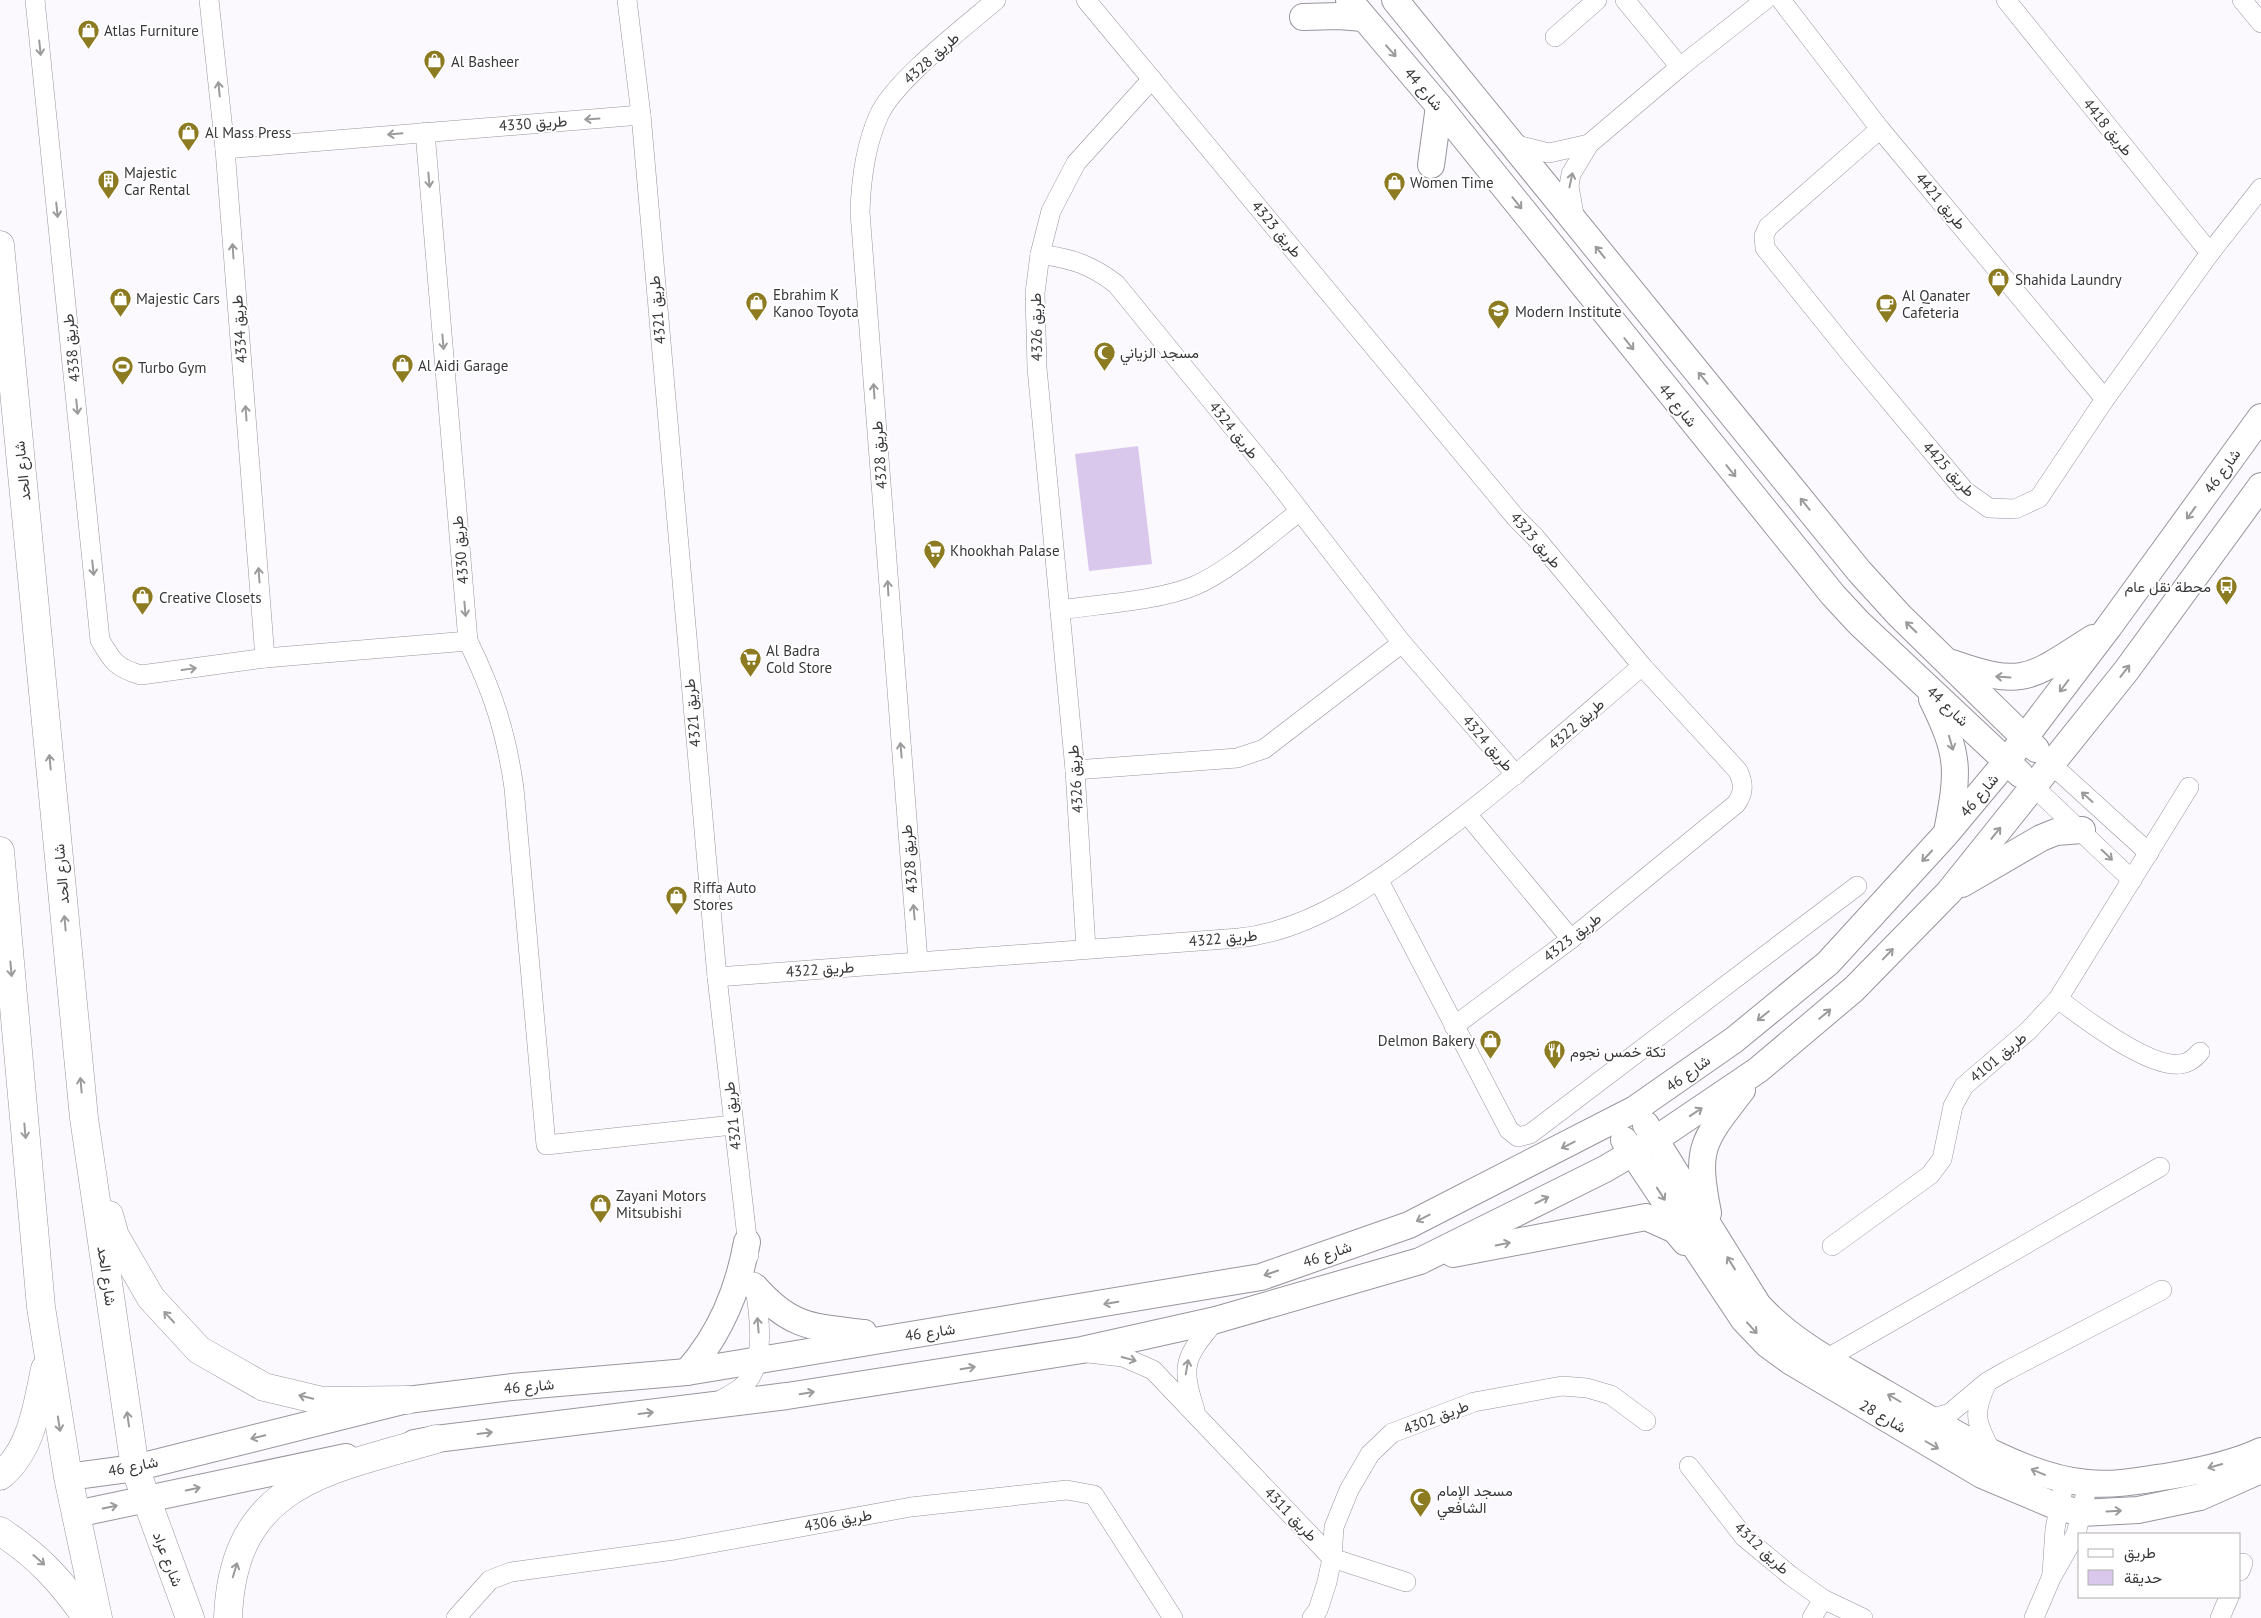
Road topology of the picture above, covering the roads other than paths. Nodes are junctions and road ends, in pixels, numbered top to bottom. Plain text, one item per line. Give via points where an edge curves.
1 (35, 0) edge
2 (209, 0) edge
3 (627, 0) edge
4 (996, 0) edge
5 (1086, 0) edge
6 (1395, 0) edge
7 (1597, 0) edge
8 (1625, 0) edge
9 (1780, 0) edge
10 (2006, 0) edge
11 (2242, 0) edge
12 (1755, 3) edge
13 (1356, 9) edge
14 (1303, 16) dead end
15 (2261, 24) edge
16 (1555, 37) dead end
17 (1680, 67) junction
18 (1152, 80) junction
19 (1439, 106) junction
20 (641, 115) junction
21 (1880, 128) junction
22 (425, 132) junction
23 (1513, 144) junction
24 (1589, 144) junction
25 (225, 149) junction
26 (1431, 165) dead end
27 (2261, 188) edge
28 (1575, 220) junction
29 (0, 245) edge
30 (2210, 253) junction
31 (1040, 254) junction
32 (2106, 399) junction
33 (2261, 417) edge
34 (2261, 486) edge
35 (1300, 511) junction
36 (1060, 610) junction
37 (2108, 628) junction
38 (468, 641) junction
39 (1402, 643) junction
40 (265, 658) junction
41 (1946, 661) junction
42 (1642, 666) junction
43 (1923, 683) junction
44 (2025, 738) junction
45 (2007, 762) junction
46 (2051, 764) junction
47 (1075, 770) junction
48 (1516, 775) junction
49 (2034, 786) junction
50 (2189, 787) dead end
51 (1467, 814) junction
52 (2082, 830) junction
53 (1946, 834) junction
54 (0, 851) edge
55 (2149, 853) junction
56 (2132, 880) junction
57 (1379, 881) junction
58 (1857, 886) dead end
59 (1949, 892) junction
60 (1571, 939) junction
61 (1086, 948) junction
62 (918, 961) junction
63 (717, 976) junction
64 (2058, 999) junction
65 (1454, 1026) junction
66 (2200, 1052) dead end
67 (1758, 1070) junction
68 (1635, 1109) junction
69 (84, 1118) junction
70 (1612, 1122) junction
71 (733, 1125) junction
72 (1656, 1139) junction
73 (1634, 1154) junction
74 (2160, 1167) dead end
75 (1712, 1231) junction
76 (747, 1242) junction
77 (1832, 1246) dead end
78 (1420, 1261) junction
79 (1714, 1276) junction
80 (755, 1287) junction
81 (2162, 1290) dead end
82 (1216, 1320) junction
83 (892, 1337) junction
84 (1082, 1350) junction
85 (48, 1355) junction
86 (1826, 1358) junction
87 (759, 1359) junction
88 (687, 1372) junction
89 (1987, 1382) junction
90 (407, 1400) junction
91 (713, 1404) junction
92 (1196, 1414) junction
93 (1930, 1419) junction
94 (1646, 1421) dead end
95 (436, 1439) junction
96 (1991, 1451) junction
97 (2261, 1451) edge
98 (1689, 1466) dead end
99 (135, 1468) junction
100 (2261, 1470) edge
101 (0, 1476) edge
102 (68, 1477) junction
103 (2076, 1481) junction
104 (145, 1499) junction
105 (2070, 1510) junction
106 (76, 1514) junction
107 (0, 1531) edge
108 (1332, 1558) junction
109 (1406, 1582) dead end
110 (2229, 1598) edge
111 (1823, 1599) junction
112 (88, 1618) edge
113 (98, 1618) edge
114 (190, 1618) edge
115 (228, 1618) edge
116 (456, 1618) edge
117 (1173, 1618) edge
118 (1312, 1618) edge
119 (1812, 1618) edge
120 (1863, 1618) edge
121 (2034, 1618) edge
122 (2220, 1618) edge

1 -> 40 street, طريق 4338 via 100,640 112,661 124,670 141,675
25 -> 2 street, طريق 4334
3 - 20 street, طريق 4321
62 -> 4 street, طريق 4328 via 860,212 861,182 872,134 893,93
5 - 18 street, طريق 4323
6 - 23 main road, شارع 44
7 - 16 street
8 - 17 street
9 - 21 street, طريق 4421
10 - 30 street, طريق 4418
11 - 15 street
12 - 17 street
13 - 14 main road via 1339,16
13 -> 19 main road, شارع 44
17 - 24 street
18 - 31 street, طريق 4326 via 1076,163 1051,211
18 - 42 street, طريق 4323
19 - 26 main road
19 -> 43 main road, شارع 44 via 1833,595
20 -> 22 street, طريق 4330
20 - 63 street, طريق 4321
21 - 32 street, طريق 4421
21 - 32 street, طريق 4425 via 1768,227 1764,236 1765,248 1852,356 1966,492 1989,508 2015,509 2039,498
22 -> 25 street, طريق 4330
22 -> 38 street, طريق 4330
23 - 24 street via 1549,154
23 - 28 main road, شارع 44
28 -> 24 street via 1569,186
40 -> 25 street, طريق 4334
27 - 30 street, طريق 4425
41 -> 28 main road, شارع 44 via 1898,615 1859,571
69 -> 29 main road, شارع الحد
30 - 32 street, طريق 4425
31 - 35 street, طريق 4324 via 1076,260 1098,270 1116,284
31 - 36 street, طريق 4326 via 1035,294 1037,368
33 -> 37 main road, شارع 46
46 -> 34 main road, شارع 46 via 2126,670
35 - 36 street via 1217,574 1194,586 1167,594
35 - 39 street, طريق 4324
36 - 47 street, طريق 4326
37 -> 41 main road via 2031,675 2003,678
37 -> 44 main road, شارع 46
38 - 40 street
38 - 71 street, طريق 4330 via 495,701 509,752 546,1145
39 - 47 street via 1264,749 1237,758
39 - 48 street, طريق 4324
41 - 44 main road, شارع 44
42 - 48 street, طريق 4322
42 - 60 street, طريق 4323 via 1738,771 1744,790 1736,804
43 - 45 main road, شارع 44
43 -> 53 main road via 1952,743 1955,760 1956,779
44 - 45 main road, شارع 46
44 - 46 main road, شارع 44
45 - 49 main road, شارع 44
45 - 53 main road, شارع 46
46 - 49 main road, شارع 46
55 -> 46 street
47 - 61 street, طريق 4326
48 - 51 street, طريق 4322
49 - 52 street
59 -> 49 main road, شارع 46
50 - 55 street, طريق 4101
51 - 57 street, طريق 4322
51 - 60 street
52 -> 56 street
52 - 59 main road via 2056,832 2041,838
53 -> 68 main road, شارع 46 via 1828,963 1734,1040
54 -> 85 main road
55 - 56 street, طريق 4101
56 - 64 street, طريق 4101
57 - 61 street, طريق 4322 via 1301,922 1262,936
57 - 65 street
58 - 65 street via 1530,1134 1518,1137 1509,1130
67 -> 59 main road, شارع 46 via 1854,989
60 - 65 street, طريق 4323
61 - 62 street, طريق 4322
62 - 63 street, طريق 4322
63 - 71 street, طريق 4321
64 - 66 street via 2106,1033 2151,1058 2181,1064 2189,1062
64 - 77 street, طريق 4101 via 2028,1031 1964,1086 1953,1106 1942,1159 1930,1175
72 -> 67 main road, شارع 46
67 - 75 main road via 1710,1132 1701,1154 1700,1176
68 - 70 main road, شارع 46
68 - 72 main road, شارع 28
90 -> 69 main road via 323,1401 264,1387 199,1350 151,1298 115,1236
99 -> 69 main road, شارع الحد
70 - 73 main road, شارع 28
70 -> 83 main road, شارع 46 via 1409,1225 1261,1277
71 - 76 street, طريق 4321
72 - 73 main road, شارع 46
72 - 75 main road, شارع 28
78 -> 73 main road, شارع 46
73 -> 79 main road, شارع 28
74 - 86 street
86 -> 75 main road, شارع 28 via 1778,1327 1758,1305
76 - 80 street, طريق 4321
76 - 88 main road via 733,1299 710,1342
78 -> 79 main road via 1646,1217 1674,1230
78 - 82 main road, شارع 46
79 -> 105 main road, شارع 28 via 1744,1320 1768,1345 1790,1361 1982,1474
80 - 83 main road via 780,1312 802,1324
87 -> 80 street, طريق 4321
81 - 89 street, شارع 28
82 - 84 main road, شارع 46
92 -> 82 street, طريق 4311 via 1185,1369 1195,1346
83 - 87 main road, شارع 46
91 -> 84 main road, شارع 46 via 786,1396
84 -> 92 street, طريق 4311 via 1089,1354 1123,1357 1147,1366
85 - 101 main road via 29,1436 14,1462
85 -> 102 main road
93 -> 86 main road, شارع 28
87 - 88 main road, شارع 46
87 - 91 street via 745,1384
88 - 90 main road, شارع 46
89 - 93 street, شارع 28 via 1950,1413
89 - 96 street via 1978,1404 1978,1424
90 -> 99 main road, شارع 46
95 -> 91 main road, شارع 46
92 - 108 street, طريق 4311
93 - 96 main road, شارع 28
94 - 108 street, طريق 4302 via 1611,1395 1587,1388 1562,1386 1474,1402 1392,1433 1370,1454 1349,1490 1334,1527
104 -> 95 main road, شارع 46
115 -> 95 main road via 231,1582 242,1545 273,1502 320,1473
103 -> 96 main road, شارع 28 via 2045,1475
97 -> 103 main road, شارع 28 via 2194,1472 2134,1482
98 - 111 street, طريق 4312 via 1744,1536
99 - 102 main road, شارع 46
99 - 104 main road, شارع الحد
105 -> 100 main road, شارع 28 via 2138,1510 2200,1497
102 - 106 main road
103 - 105 street
106 -> 104 main road, شارع 46
104 - 114 main road, شارع عراد
105 - 121 street via 2051,1578
106 - 113 main road
107 -> 112 main road via 40,1560 60,1580
108 - 109 street, طريق 4311
108 - 118 street, طريق 4302 via 1318,1610
110 - 122 street
111 - 119 street
111 - 120 street, طريق 4312
116 - 117 street, طريق 4306 via 490,1580 511,1572 674,1550 910,1507 1067,1490 1094,1495

